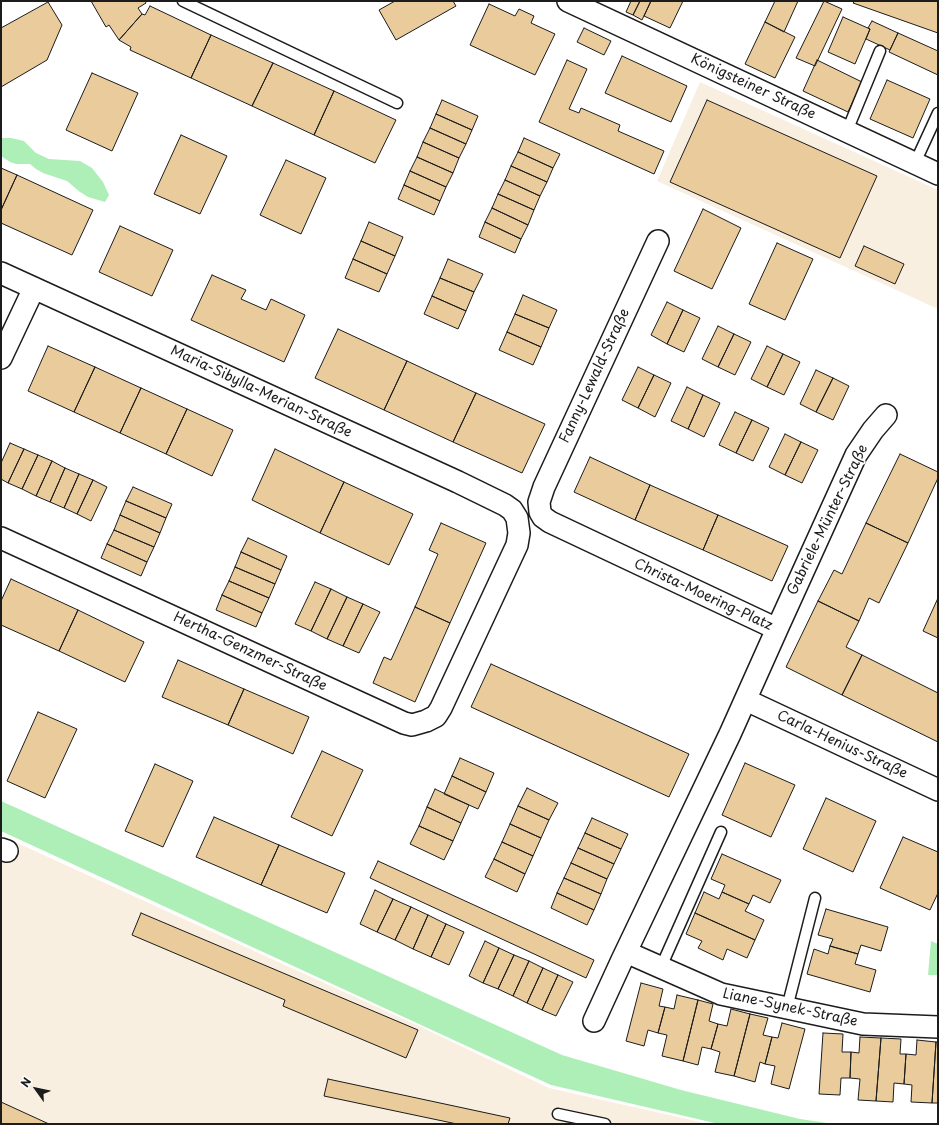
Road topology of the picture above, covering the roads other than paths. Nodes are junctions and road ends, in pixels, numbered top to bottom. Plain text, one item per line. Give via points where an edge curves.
1 (183, 1) edge
2 (568, 1) edge
3 (880, 51) dead end
4 (396, 103) dead end
5 (938, 113) edge
6 (847, 131) junction
7 (915, 163) junction
8 (938, 174) edge
9 (658, 241) dead end
10 (1, 273) edge
11 (34, 288) junction
12 (1, 358) edge
13 (886, 415) dead end
14 (540, 512) joint
15 (1, 538) edge
16 (777, 629) junction
17 (467, 653) joint
18 (746, 700) junction
19 (938, 790) edge
20 (721, 832) dead end
21 (815, 898) dead end
22 (626, 952) junction
23 (660, 967) junction
24 (787, 1008) junction
25 (594, 1021) dead end
26 (938, 1027) edge
27 (558, 1114) dead end
28 (605, 1124) edge

1 - 4 lane
2 - 6 street, Königsteiner Straße
3 - 6 lane
5 - 7 lane
6 - 7 street, Königsteiner Straße
7 - 8 street, Königsteiner Straße
9 - 14 street, Fanny-Lewald-Straße via 540,495
10 - 11 street, Maria-Sibylla-Merian-Straße
11 - 12 street
11 - 17 street, Maria-Sibylla-Merian-Straße via 458,482 512,510 518,518 520,532 517,545
13 - 16 street, Gabriele-Münter-Straße via 856,455
14 - 16 street, Christa-Moering-Platz via 550,522
15 - 17 street, Hertha-Genzmer-Straße via 412,725 436,716
16 - 18 street, Christa-Moering-Platz
18 - 19 street, Carla-Henius-Straße
18 - 22 street, Christa-Moering-Platz
20 - 23 lane
21 - 24 lane
22 - 23 street, Liane-Synek-Straße
22 - 25 street
23 - 24 street, Liane-Synek-Straße via 721,994
24 - 26 street, Liane-Synek-Straße via 864,1024
27 - 28 lane

